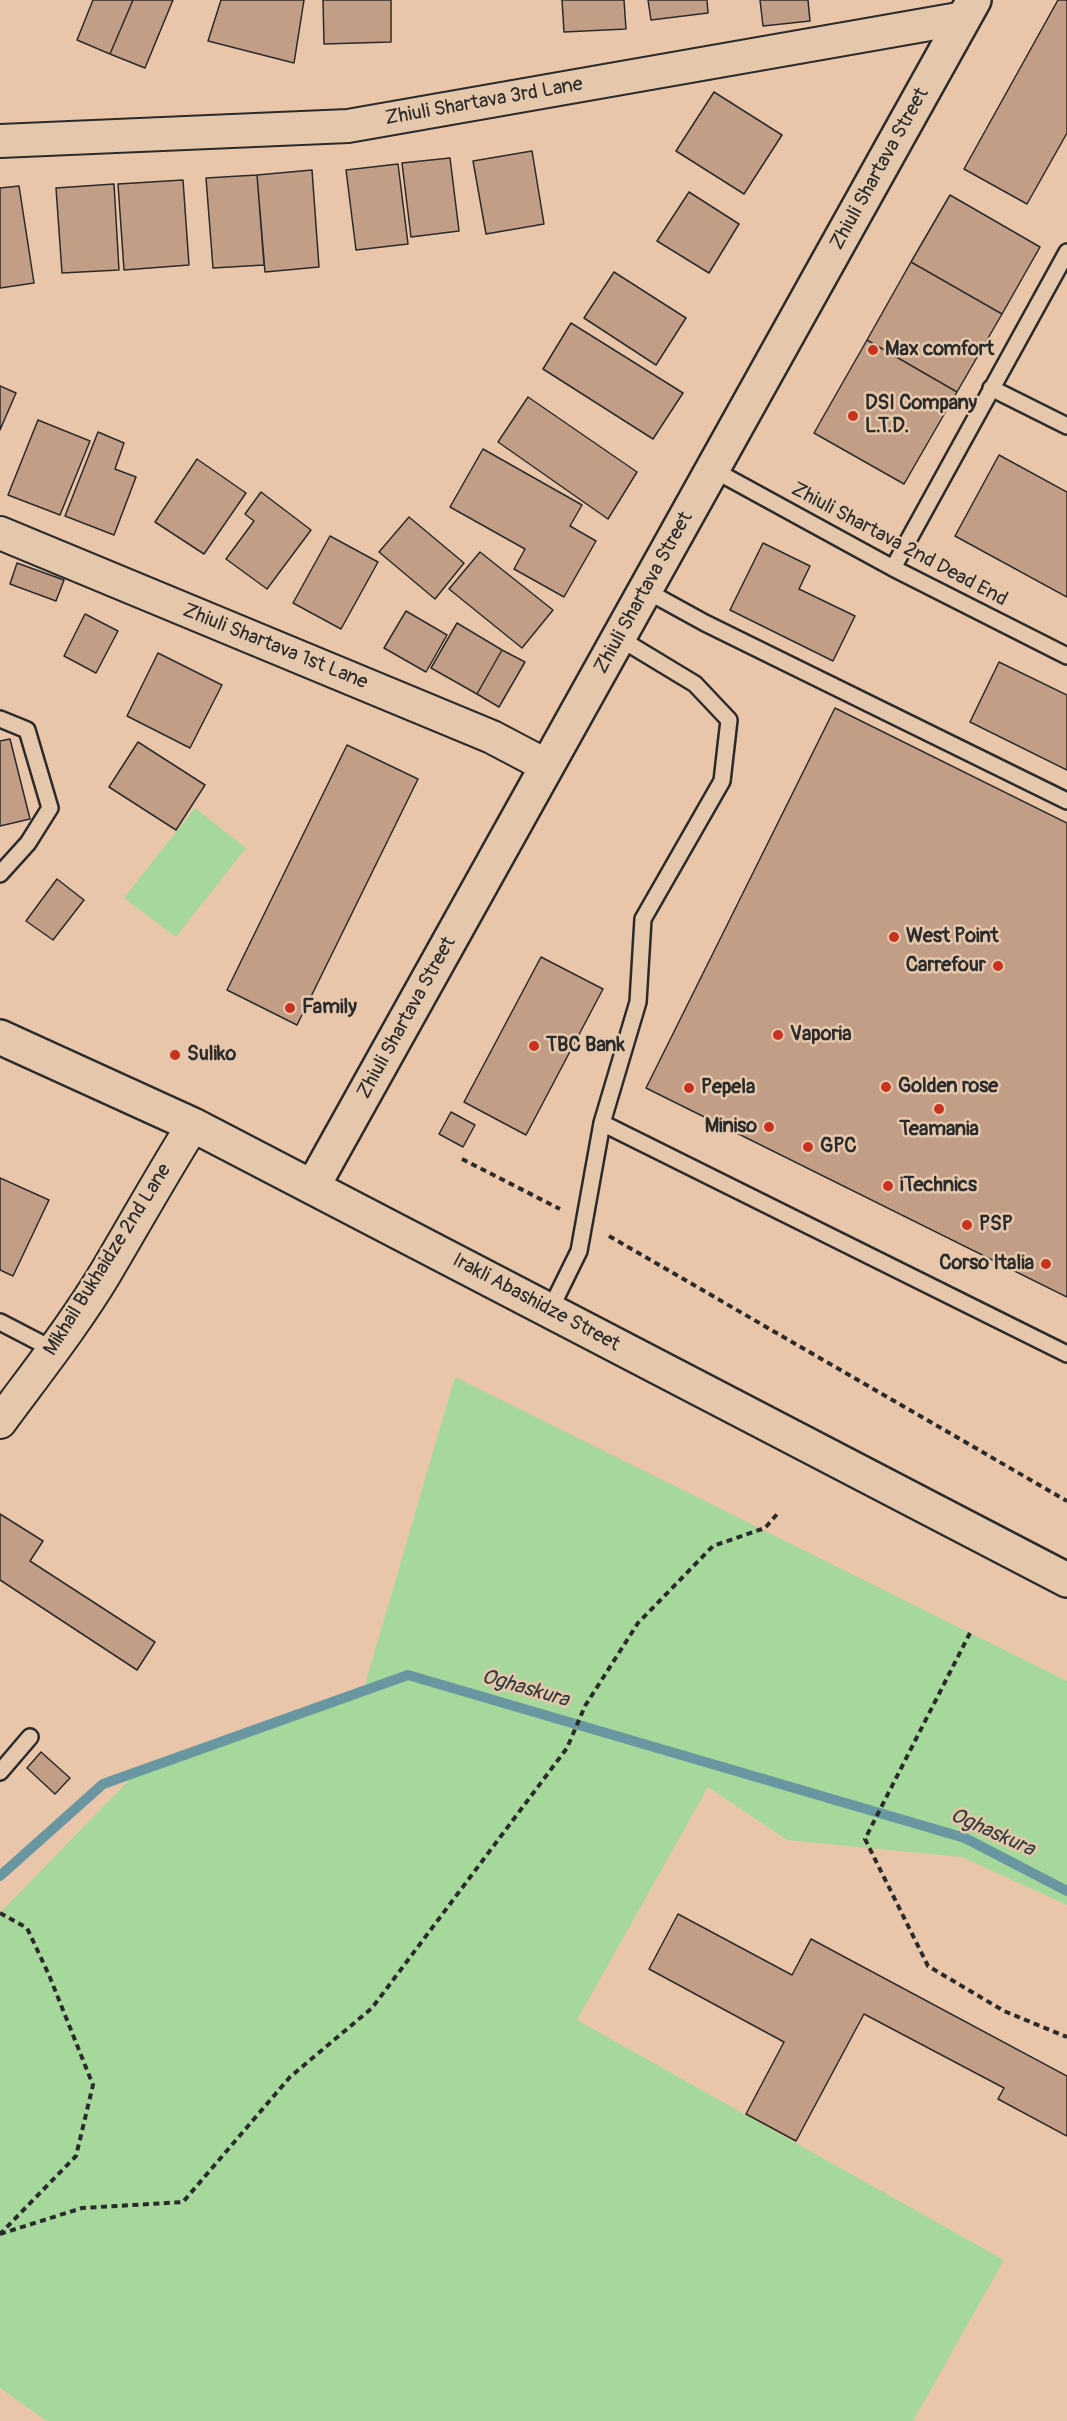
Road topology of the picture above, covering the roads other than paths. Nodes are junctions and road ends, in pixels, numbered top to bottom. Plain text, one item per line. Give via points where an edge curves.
1 (969, 9) edge
2 (0, 141) edge
3 (1067, 252) edge
4 (991, 388) junction
5 (1067, 426) edge
6 (712, 469) junction
7 (0, 533) edge
8 (893, 568) junction
9 (645, 590) junction
10 (619, 638) junction
11 (1067, 656) edge
12 (0, 719) edge
13 (547, 766) junction
14 (1067, 801) edge
15 (0, 874) edge
16 (0, 1037) edge
17 (602, 1123) junction
18 (193, 1125) junction
19 (313, 1186) junction
20 (550, 1310) junction
21 (0, 1322) edge
22 (54, 1350) junction
23 (1067, 1354) edge
24 (0, 1422) edge
25 (1067, 1580) edge
26 (30, 1737) dead end
27 (0, 1772) edge

1 - 2 street, Zhiuli Shartava 3rd Lane via 348,126
1 - 6 street, Zhiuli Shartava Street
3 - 4 lane
4 - 5 lane
4 - 8 lane
6 - 8 lane, Zhiuli Shartava 2nd Dead End
6 - 9 street, Zhiuli Shartava Street
7 - 13 street, Zhiuli Shartava 1st Lane via 492,737
8 - 11 lane, Zhiuli Shartava 2nd Dead End
9 - 10 street, Zhiuli Shartava Street
9 - 14 lane
10 - 13 street, Zhiuli Shartava Street
10 - 17 lane via 695,684 729,720 722,781 643,919 638,1002
12 - 15 lane via 27,730 50,808 28,843
13 - 19 street, Zhiuli Shartava Street
16 - 18 street, Irakli Abashidze Street
17 - 20 lane via 579,1251
17 - 23 lane
18 - 19 street, Irakli Abashidze Street
18 - 22 street, Mikhail Bukhaidze 2nd Lane via 143,1204 106,1273
19 - 20 street, Irakli Abashidze Street
20 - 25 street, Irakli Abashidze Street
21 - 22 lane
22 - 24 street, Mikhail Bukhaidze 2nd Lane
26 - 27 lane

